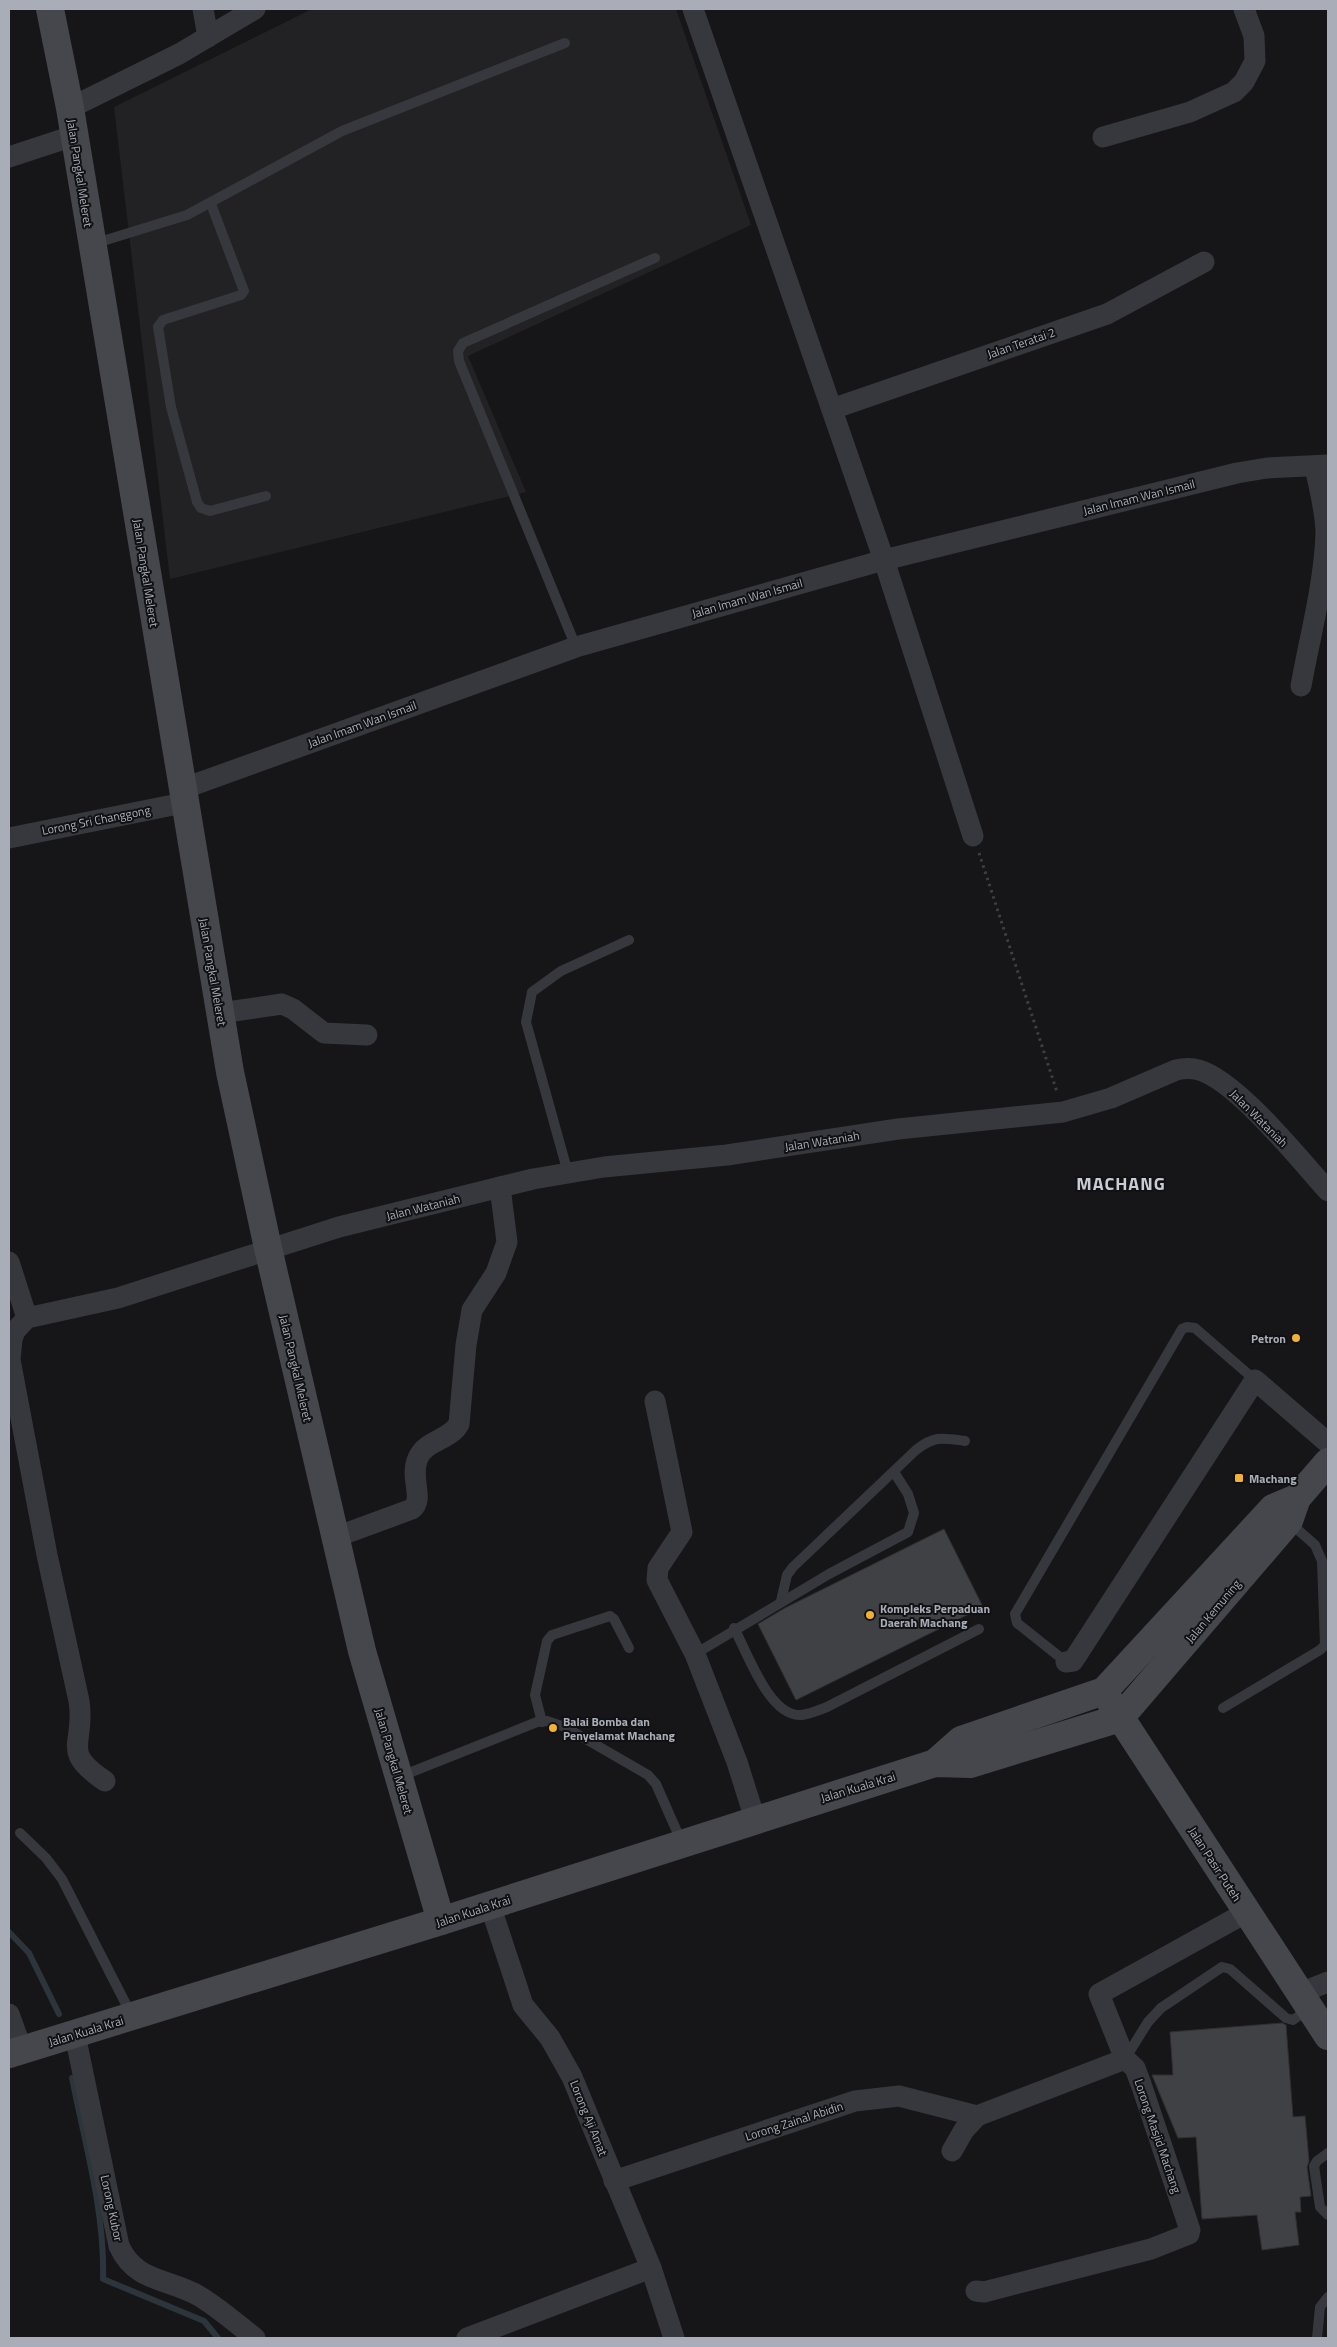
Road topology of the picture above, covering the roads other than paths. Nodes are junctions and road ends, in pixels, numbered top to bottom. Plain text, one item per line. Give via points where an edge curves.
1 (50, 9) edge
2 (203, 9) edge
3 (255, 9) edge
4 (693, 9) edge
5 (1244, 9) edge
6 (208, 37) junction
7 (565, 43) dead end
8 (70, 108) junction
9 (73, 136) junction
10 (1103, 137) dead end
11 (9, 157) edge
12 (211, 204) junction
13 (92, 244) junction
14 (655, 258) dead end
15 (1204, 262) dead end
16 (832, 408) junction
17 (1322, 465) edge
18 (266, 496) dead end
19 (884, 560) junction
20 (576, 647) junction
21 (1301, 686) dead end
22 (182, 796) junction
23 (973, 836) road end
24 (9, 838) edge
25 (629, 940) dead end
26 (220, 1013) junction
27 (367, 1035) dead end
28 (568, 1173) junction
29 (500, 1187) junction
30 (1328, 1190) edge
31 (268, 1248) junction
32 (9, 1262) edge
33 (27, 1318) junction
34 (1255, 1380) junction
35 (655, 1401) dead end
36 (15, 1417) edge
37 (965, 1441) dead end
38 (1328, 1443) edge
39 (1328, 1462) edge
40 (894, 1472) junction
41 (1286, 1509) junction
42 (336, 1537) junction
43 (781, 1601) junction
44 (734, 1628) junction
45 (979, 1628) dead end
46 (629, 1648) dead end
47 (695, 1654) junction
48 (1066, 1662) joint
49 (1104, 1691) junction
50 (1224, 1708) dead end
51 (1120, 1718) junction
52 (542, 1722) junction
53 (935, 1763) junction
54 (398, 1778) junction
55 (105, 1782) dead end
56 (755, 1819) junction
57 (20, 1833) dead end
58 (682, 1844) junction
59 (490, 1905) junction
60 (1247, 1912) junction
61 (441, 1921) junction
62 (1328, 1982) edge
63 (1305, 2001) junction
64 (9, 2014) edge
65 (133, 2017) junction
66 (75, 2035) junction
67 (1328, 2036) edge
68 (16, 2052) edge
69 (1125, 2059) junction
70 (977, 2116) junction
71 (952, 2151) dead end
72 (1328, 2153) edge
73 (614, 2181) junction
74 (1328, 2214) edge
75 (651, 2268) junction
76 (976, 2291) dead end
77 (1328, 2297) edge
78 (255, 2338) edge
79 (467, 2338) edge
80 (674, 2338) edge
81 (1317, 2338) edge

1 - 8 main road, Jalan Pangkal Meleret
2 - 6 street
3 - 6 street
4 - 16 street
5 - 10 street via 1254,36 1255,61 1244,82 1234,92 1190,112
6 - 8 street
7 - 12 lane via 342,131
8 - 9 main road, Jalan Pangkal Meleret
9 - 11 street
9 - 13 main road, Jalan Pangkal Meleret
12 - 13 lane via 187,215
12 - 18 lane via 244,291 241,295 161,321 158,327 170,407 197,502 202,508 210,511
13 - 22 main road, Jalan Pangkal Meleret
14 - 20 lane via 463,343 458,351 459,361
15 - 16 street, Jalan Teratai 2 via 1107,314
16 - 19 street
17 - 19 street, Jalan Imam Wan Ismail via 1237,473
17 - 21 street via 1326,534 1322,574
19 - 20 street, Jalan Imam Wan Ismail
19 - 23 street
20 - 22 street, Jalan Imam Wan Ismail
22 - 24 street, Lorong Sri Changgong
22 - 26 main road, Jalan Pangkal Meleret
25 - 28 lane via 561,971 532,992 526,1022
26 - 27 street via 282,1004 324,1033
26 - 31 main road, Jalan Pangkal Meleret
28 - 29 street, Jalan Wataniah
28 - 30 street, Jalan Wataniah via 727,1155 898,1129 1063,1112 1111,1098 1176,1070 1199,1070 1215,1077 1253,1109
29 - 31 street, Jalan Wataniah
29 - 42 street via 507,1242 496,1273 472,1310 459,1424 426,1447 419,1456 414,1476 419,1495 417,1506
31 - 33 street, Jalan Wataniah via 118,1298
31 - 42 main road, Jalan Pangkal Meleret
32 - 33 street
33 - 36 street via 15,1331 10,1350
34 - 38 street
34 - 48 street via 1073,1661
34 - 48 lane via 1195,1328 1182,1330 1015,1614 1016,1624
35 - 47 street via 682,1532 658,1568 657,1580
36 - 55 street via 79,1701 81,1721 76,1750 84,1765
37 - 40 lane via 940,1437 927,1441
39 - 41 main road, Jalan Kemuning
40 - 43 lane via 792,1567
40 - 43 lane via 908,1494 914,1513 908,1532
41 - 49 main road, Jalan Kemuning
41 - 50 lane via 1315,1545 1322,1561 1325,1645
41 - 51 main road, Jalan Kemuning
42 - 54 main road, Jalan Pangkal Meleret via 362,1651
43 - 44 lane
44 - 45 lane via 771,1699 782,1709 800,1715 827,1707
44 - 47 lane
46 - 52 lane via 610,1616 552,1635 546,1644 535,1695
47 - 56 street via 737,1762
49 - 51 main road, Jalan Pasir Puteh
49 - 53 main road, Jalan Kuala Krai via 961,1740
51 - 53 main road, Jalan Kuala Krai via 970,1764
51 - 60 main road, Jalan Pasir Puteh
52 - 54 lane
52 - 58 lane via 566,1726 653,1780
53 - 56 main road, Jalan Kuala Krai
54 - 61 main road, Jalan Pangkal Meleret
56 - 58 main road, Jalan Kuala Krai
57 - 65 lane via 62,1879
58 - 59 main road, Jalan Kuala Krai
59 - 61 main road, Jalan Kuala Krai
59 - 73 street, Lorong Aji Amat via 523,2005 550,2038 572,2078
60 - 63 main road, Jalan Pasir Puteh
60 - 69 street, Lorong Masjid Machang via 1100,1992
61 - 65 main road, Jalan Kuala Krai
62 - 63 street
63 - 67 main road, Jalan Pasir Puteh
63 - 69 lane via 1293,2020 1286,2018 1230,1969 1222,1968 1160,2008
64 - 68 street
65 - 66 main road, Jalan Kuala Krai
66 - 68 main road, Jalan Kuala Krai
66 - 78 street, Lorong Kubor via 120,2246 127,2262 142,2274 198,2296
69 - 70 street
69 - 76 street, Lorong Masjid Machang via 1133,2066 1139,2079 1189,2234 1151,2249 984,2292
70 - 71 street
70 - 73 street, Lorong Zainal Abidin via 893,2096 844,2104
72 - 74 lane via 1314,2166 1320,2207
73 - 75 street, Lorong Aji Amat
75 - 79 street
75 - 80 street, Lorong Aji Amat
77 - 81 lane via 1320,2307

